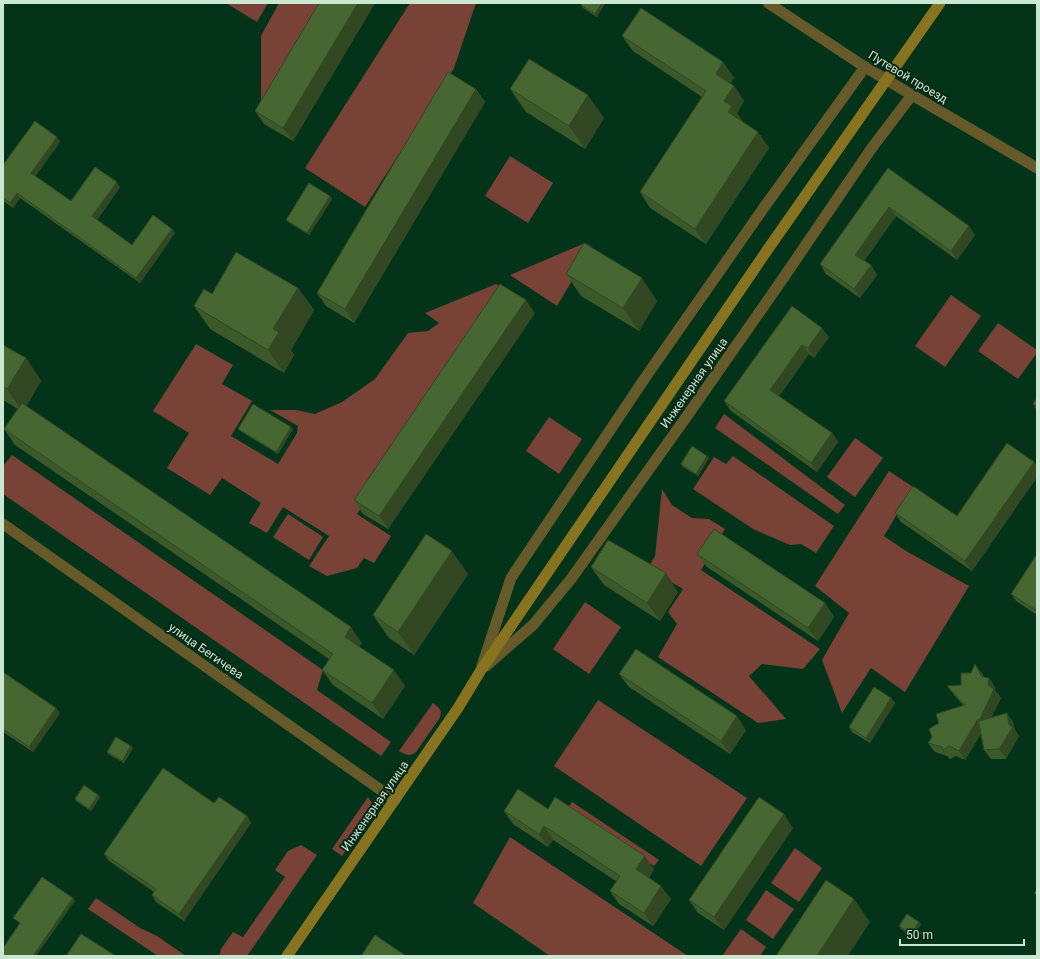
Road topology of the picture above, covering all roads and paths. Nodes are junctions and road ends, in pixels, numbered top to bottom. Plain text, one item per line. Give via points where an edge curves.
1 (768, 3) edge
2 (940, 3) edge
3 (865, 67) junction
4 (912, 95) junction
5 (1037, 168) edge
6 (3, 524) edge
7 (481, 670) junction
8 (395, 800) junction
9 (288, 956) edge

1 - 3 street, Путевой проезд
2 - 7 main road, bridge
3 - 4 street, Путевой проезд
3 - 7 street, Инженерная улица via 647,375 511,578
4 - 5 street, Путевой проезд
4 - 7 street, Инженерная улица via 571,579 533,625
6 - 8 street, улица Бегичева
7 - 8 main road, Инженерная улица
8 - 9 main road, Инженерная улица

